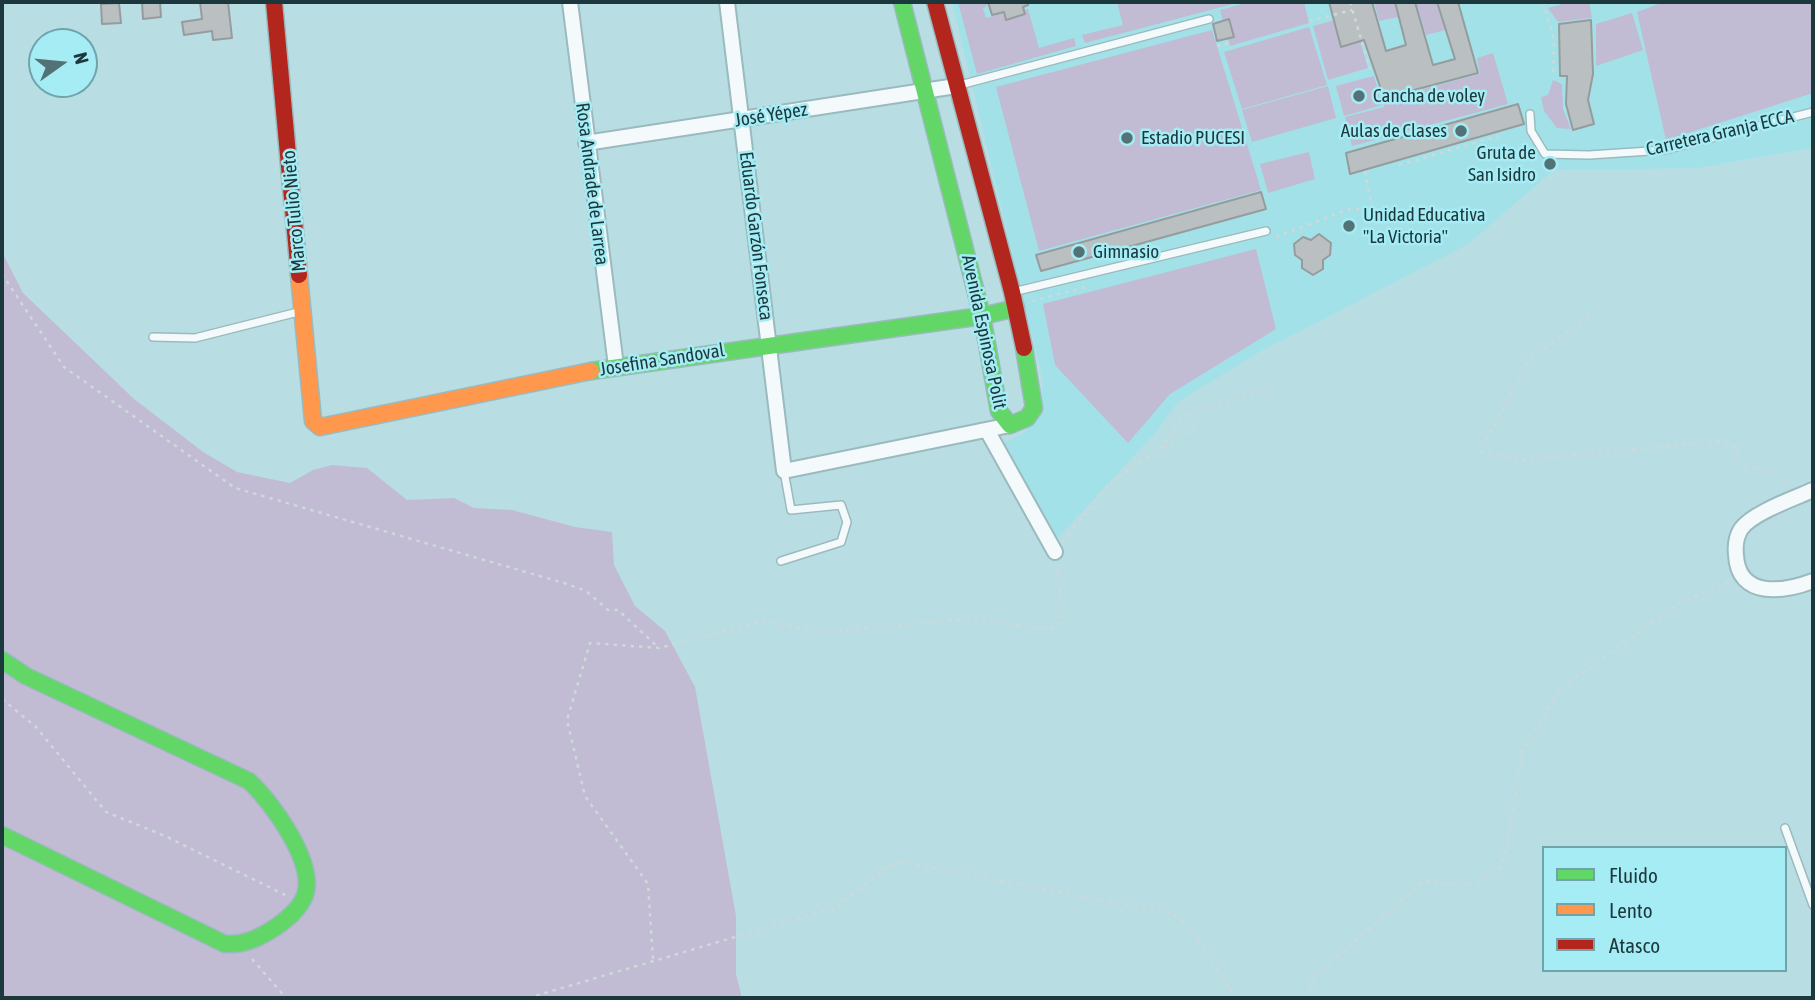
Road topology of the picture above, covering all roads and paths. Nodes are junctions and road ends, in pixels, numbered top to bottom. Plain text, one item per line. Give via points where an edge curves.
1 (274, 2) edge
2 (570, 2) edge
3 (726, 2) edge
4 (902, 2) edge
5 (935, 2) edge
6 (1350, 2) edge
7 (1543, 2) edge
8 (1352, 10) junction
9 (1209, 19) dead end
10 (1309, 21) dead end
11 (1229, 43) dead end
12 (1217, 46) dead end
13 (1370, 69) dead end
14 (1553, 77) dead end
15 (956, 86) junction
16 (926, 91) junction
17 (1813, 111) edge
18 (1530, 114) dead end
19 (741, 119) junction
20 (1499, 136) dead end
21 (586, 143) junction
22 (1399, 165) dead end
23 (1266, 231) dead end
24 (2, 274) edge
25 (1014, 300) junction
26 (303, 311) junction
27 (982, 316) junction
28 (1589, 317) dead end
29 (153, 337) dead end
30 (770, 344) junction
31 (616, 366) junction
32 (1269, 389) dead end
33 (313, 421) joint
34 (1010, 425) junction
35 (1200, 425) dead end
36 (988, 432) junction
37 (1160, 449) junction
38 (784, 471) junction
39 (1813, 490) edge
40 (1795, 498) junction
41 (1055, 552) junction
42 (781, 561) dead end
43 (1743, 576) junction
44 (1813, 581) edge
45 (659, 648) junction
46 (2, 660) edge
47 (2, 699) edge
48 (1785, 828) dead end
49 (2, 835) edge
50 (302, 904) junction
51 (1813, 905) edge
52 (240, 946) junction
53 (653, 959) junction
54 (286, 998) edge
55 (528, 998) edge
56 (1236, 998) edge
57 (1306, 998) edge

1 - 26 street, Marco Tulio Nieto
2 - 21 street, Rosa Andrade de Larrea
3 - 19 street, Eduardo Garzón Fonseca
4 - 16 street, Avenida Espinosa Polit
5 - 15 street, Avenida Espinosa Polit
6 - 8 path
7 - 14 path via 1554,40
8 - 10 path
8 - 13 path
9 - 15 lane
11 - 12 path
15 - 16 street, José Yépez
15 - 25 street, Avenida Espinosa Polit
16 - 19 street, José Yépez
16 - 27 street, Avenida Espinosa Polit
17 - 18 lane, Carretera Granja ECCA via 1665,150 1589,155 1545,154 1531,131
19 - 21 street, José Yépez
19 - 30 street, Eduardo Garzón Fonseca
20 - 22 path
21 - 31 street, Rosa Andrade de Larrea
23 - 25 lane
24 - 45 path via 64,367 235,488 586,591 608,610 618,610
25 - 27 street, Josefina Sandoval
25 - 34 street, Avenida Espinosa Polit via 1034,411 1029,418
26 - 29 lane via 195,338
26 - 33 street, Marco Tulio Nieto
27 - 30 street, Josefina Sandoval
27 - 34 street, Avenida Espinosa Polit via 999,411
28 - 40 path via 1530,358 1480,452 1523,460 1723,441 1736,449 1740,463 1748,468 1773,472 1787,480
30 - 31 street, Josefina Sandoval
30 - 38 street, Eduardo Garzón Fonseca
31 - 33 street, Josefina Sandoval via 331,427
32 - 37 path via 1181,417
34 - 36 street
35 - 37 path
36 - 38 street
36 - 41 street
37 - 41 path via 1110,483
38 - 42 lane via 791,510 841,505 847,522 841,542
39 - 40 street
40 - 43 street via 1742,527 1735,543 1736,562
41 - 45 path via 1062,615 1058,625 1049,629 969,619 826,632 763,621
43 - 44 street via 1754,587 1770,591
43 - 57 path via 1680,603 1562,687 1523,749 1500,867 1479,882 1459,886 1424,881 1317,974
45 - 53 path via 590,643 567,720 585,796 648,884
46 - 50 street via 26,676 261,789 303,866 307,887
47 - 50 path via 36,727 106,812
48 - 51 lane
49 - 52 street via 225,944
50 - 52 street via 256,941
52 - 54 path
53 - 55 path
53 - 56 path via 837,906 884,870 903,862 1174,914 1191,928

